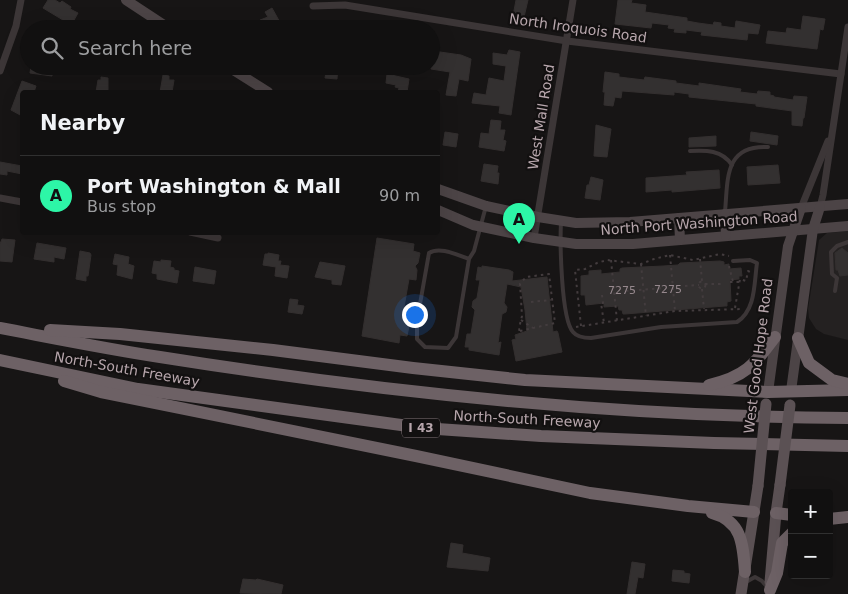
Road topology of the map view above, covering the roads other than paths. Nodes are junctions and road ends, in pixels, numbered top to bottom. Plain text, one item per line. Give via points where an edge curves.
1 (21, 0) edge
2 (126, 0) edge
3 (573, 0) edge
4 (313, 6) dead end
5 (156, 20) edge
6 (848, 27) edge
7 (567, 40) junction
8 (0, 71) edge
9 (841, 74) junction
10 (241, 75) edge
11 (265, 90) edge
12 (833, 129) junction
13 (768, 147) dead end
14 (690, 151) dead end
15 (732, 165) junction
16 (440, 190) edge
17 (0, 198) edge
18 (20, 202) edge
19 (848, 204) edge
20 (486, 206) junction
21 (820, 207) junction
22 (801, 208) junction
23 (440, 211) edge
24 (725, 214) junction
25 (538, 218) junction
26 (679, 218) junction
27 (561, 220) junction
28 (848, 226) edge
29 (481, 227) junction
30 (813, 229) junction
31 (793, 231) junction
32 (204, 235) edge
33 (726, 236) junction
34 (218, 238) dead end
35 (534, 238) junction
36 (680, 240) junction
37 (848, 242) edge
38 (560, 243) junction
39 (469, 259) junction
40 (733, 261) dead end
41 (835, 291) dead end
42 (0, 328) edge
43 (775, 337) junction
44 (798, 338) junction
45 (0, 360) edge
46 (848, 384) edge
47 (694, 388) junction
48 (848, 390) edge
49 (791, 391) junction
50 (767, 398) junction
51 (848, 418) edge
52 (848, 446) edge
53 (688, 506) junction
54 (754, 512) junction
55 (776, 513) junction
56 (788, 514) edge
57 (848, 517) edge
58 (833, 519) edge
59 (791, 534) edge
60 (743, 583) edge
61 (769, 592) edge

1 - 8 street via 16,26
2 - 5 main road
3 - 7 street, West Mall Road
4 - 7 street, North Iroquois Road via 345,5
6 - 9 street, West Good Hope Road
7 - 9 street, North Iroquois Road
7 - 25 street, West Mall Road
9 - 12 street, West Good Hope Road
10 - 11 main road
12 - 21 street, West Good Hope Road
12 - 22 street, West Good Hope Road
13 - 15 lane via 753,147 742,152
14 - 15 lane via 710,151 726,156
15 - 24 lane
16 - 20 main road, North Port Washington Road
17 - 18 street
19 - 21 main road, North Port Washington Road
20 - 25 main road, North Port Washington Road
20 - 29 lane
21 - 22 main road, North Port Washington Road
21 - 30 main road, West Good Hope Road
22 - 24 main road, North Port Washington Road
22 - 31 main road, West Good Hope Road
23 - 29 main road, North Port Washington Road
24 - 26 main road, North Port Washington Road
24 - 33 main road
25 - 27 main road, North Port Washington Road
25 - 35 street, West Mall Road
26 - 27 main road, North Port Washington Road via 630,222
26 - 36 main road
27 - 38 lane
28 - 30 main road, North Port Washington Road
29 - 35 main road, North Port Washington Road
29 - 39 lane
30 - 31 main road, North Port Washington Road
30 - 44 main road, West Good Hope Road
31 - 33 main road, North Port Washington Road
31 - 43 main road, West Good Hope Road
32 - 34 street
33 - 36 main road, North Port Washington Road
35 - 38 main road, North Port Washington Road
36 - 38 main road, North Port Washington Road via 633,244
37 - 41 lane via 831,252 832,274 837,278
38 - 40 lane via 565,309 570,328 574,334 591,338 661,327 738,322 750,309 757,263
39 - 39 lane via 456,337 448,348 425,348 417,339 417,321 429,253 443,250
42 - 47 highway via 120,334 517,379
42 - 51 highway, North-South Freeway via 160,357 437,393 674,414
43 - 47 highway via 750,368 739,376
43 - 50 main road, West Good Hope Road
44 - 46 highway via 809,363 832,380
44 - 49 main road, West Good Hope Road
45 - 52 highway, North-South Freeway / I 43 via 138,389 423,428 541,436
45 - 53 highway via 101,392 563,488
47 - 50 highway
48 - 49 highway
49 - 50 highway
49 - 55 main road, West Good Hope Road, bridge
50 - 54 main road, West Good Hope Road, bridge
53 - 54 highway
53 - 60 highway via 723,516 732,522 743,548
54 - 55 main road
54 - 60 main road, West Good Hope Road
55 - 56 highway
55 - 61 main road, West Good Hope Road
57 - 58 highway
59 - 61 highway via 782,543 777,573
60 - 61 lane via 755,578 762,581

